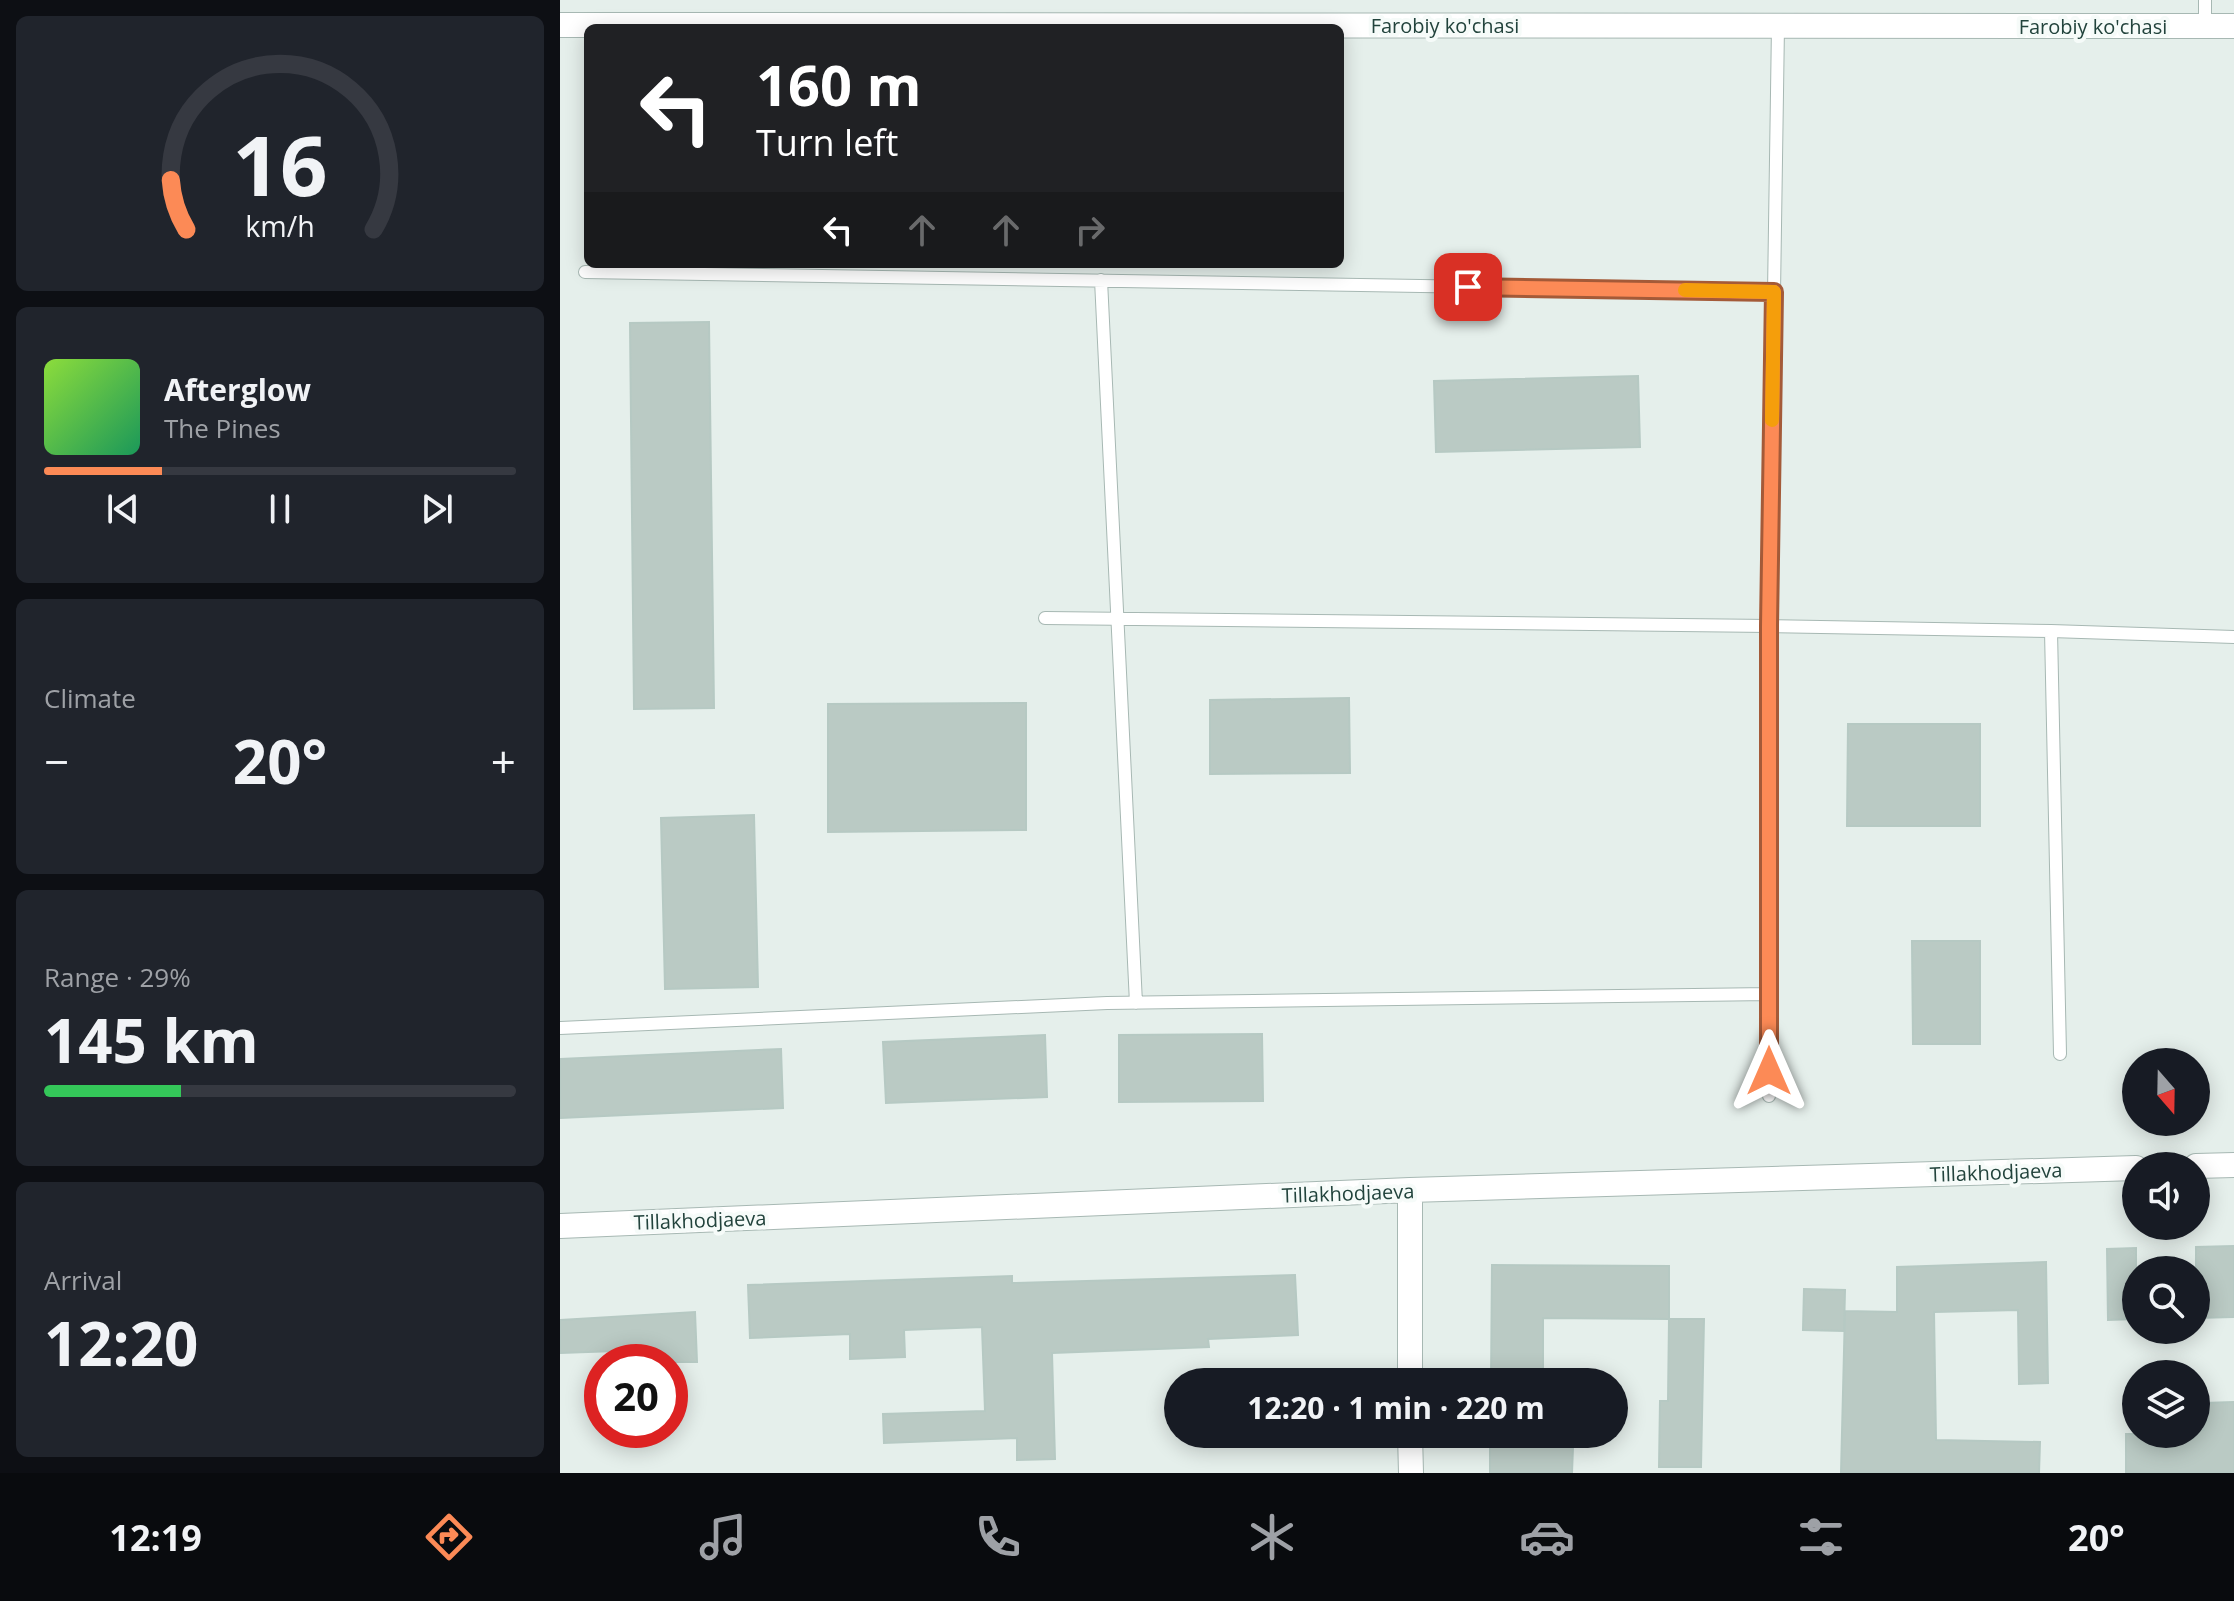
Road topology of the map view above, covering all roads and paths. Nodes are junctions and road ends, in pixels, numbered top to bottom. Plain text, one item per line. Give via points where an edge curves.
1 (2205, 0) edge
2 (560, 25) edge
3 (584, 25) edge
4 (1344, 26) edge
5 (1778, 26) junction
6 (2205, 26) junction
7 (2234, 26) edge
8 (585, 272) dead end
9 (1101, 280) junction
10 (1774, 292) junction
11 (1045, 618) dead end
12 (1117, 618) junction
13 (1769, 626) junction
14 (2051, 631) junction
15 (2234, 637) edge
16 (1769, 994) junction
17 (1136, 1003) junction
18 (560, 1028) edge
19 (2060, 1054) dead end
20 (1769, 1096) dead end
21 (2234, 1165) edge
22 (2210, 1166) edge
23 (2122, 1168) edge
24 (1410, 1190) junction
25 (560, 1226) edge
26 (1410, 1368) edge
27 (1410, 1448) edge
28 (1411, 1473) edge

1 - 6 lane
2 - 3 street, Farobiy ko'chasi
4 - 5 street, Farobiy ko'chasi
5 - 6 street, Farobiy ko'chasi
5 - 10 lane
6 - 7 street, Farobiy ko'chasi
8 - 9 lane
9 - 10 lane
9 - 12 lane
10 - 13 lane
11 - 12 lane
12 - 13 lane
12 - 17 lane
13 - 14 lane
13 - 16 lane
14 - 15 lane
14 - 19 lane
16 - 17 lane
16 - 20 lane
17 - 18 lane
21 - 22 street
23 - 24 street, Tillakhodjaeva
24 - 25 street, Tillakhodjaeva
24 - 26 street
27 - 28 street

